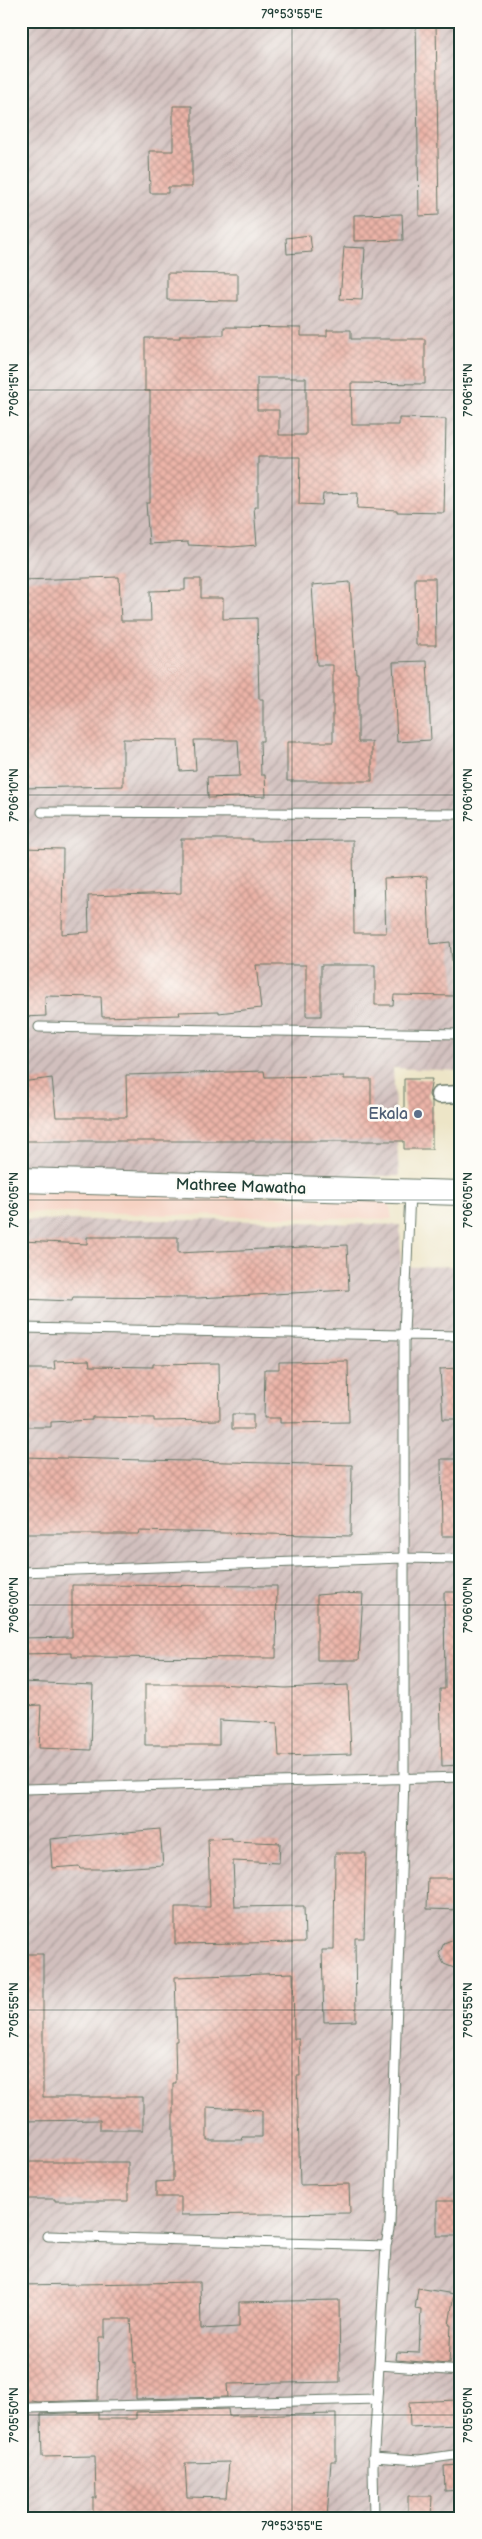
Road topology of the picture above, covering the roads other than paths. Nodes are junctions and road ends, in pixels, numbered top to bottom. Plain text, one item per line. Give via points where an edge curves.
1 (42, 812) dead end
2 (461, 814) edge
3 (40, 1026) dead end
4 (461, 1034) edge
5 (461, 1094) edge
6 (439, 1095) dead end
7 (21, 1180) edge
8 (410, 1192) junction
9 (461, 1193) edge
10 (21, 1328) edge
11 (404, 1333) junction
12 (461, 1336) edge
13 (402, 1558) junction
14 (461, 1560) edge
15 (21, 1572) edge
16 (404, 1777) junction
17 (461, 1777) edge
18 (25, 1789) dead end
19 (48, 2236) dead end
20 (386, 2246) junction
21 (379, 2364) junction
22 (461, 2371) edge
23 (376, 2399) junction
24 (29, 2408) dead end
25 (461, 2454) edge
26 (373, 2457) junction
27 (374, 2518) edge

1 - 2 lane
3 - 4 lane
5 - 6 street
7 - 8 street, Mathree Mawatha
8 - 9 street, Mathree Mawatha
8 - 11 lane
10 - 11 lane
11 - 12 lane
11 - 13 lane
13 - 14 lane
13 - 15 lane
13 - 16 lane
16 - 17 lane
16 - 18 lane
16 - 20 lane via 390,2214
19 - 20 lane
20 - 21 lane
21 - 22 lane
21 - 23 lane
23 - 24 lane
23 - 26 lane
25 - 26 lane via 419,2460
26 - 27 lane

